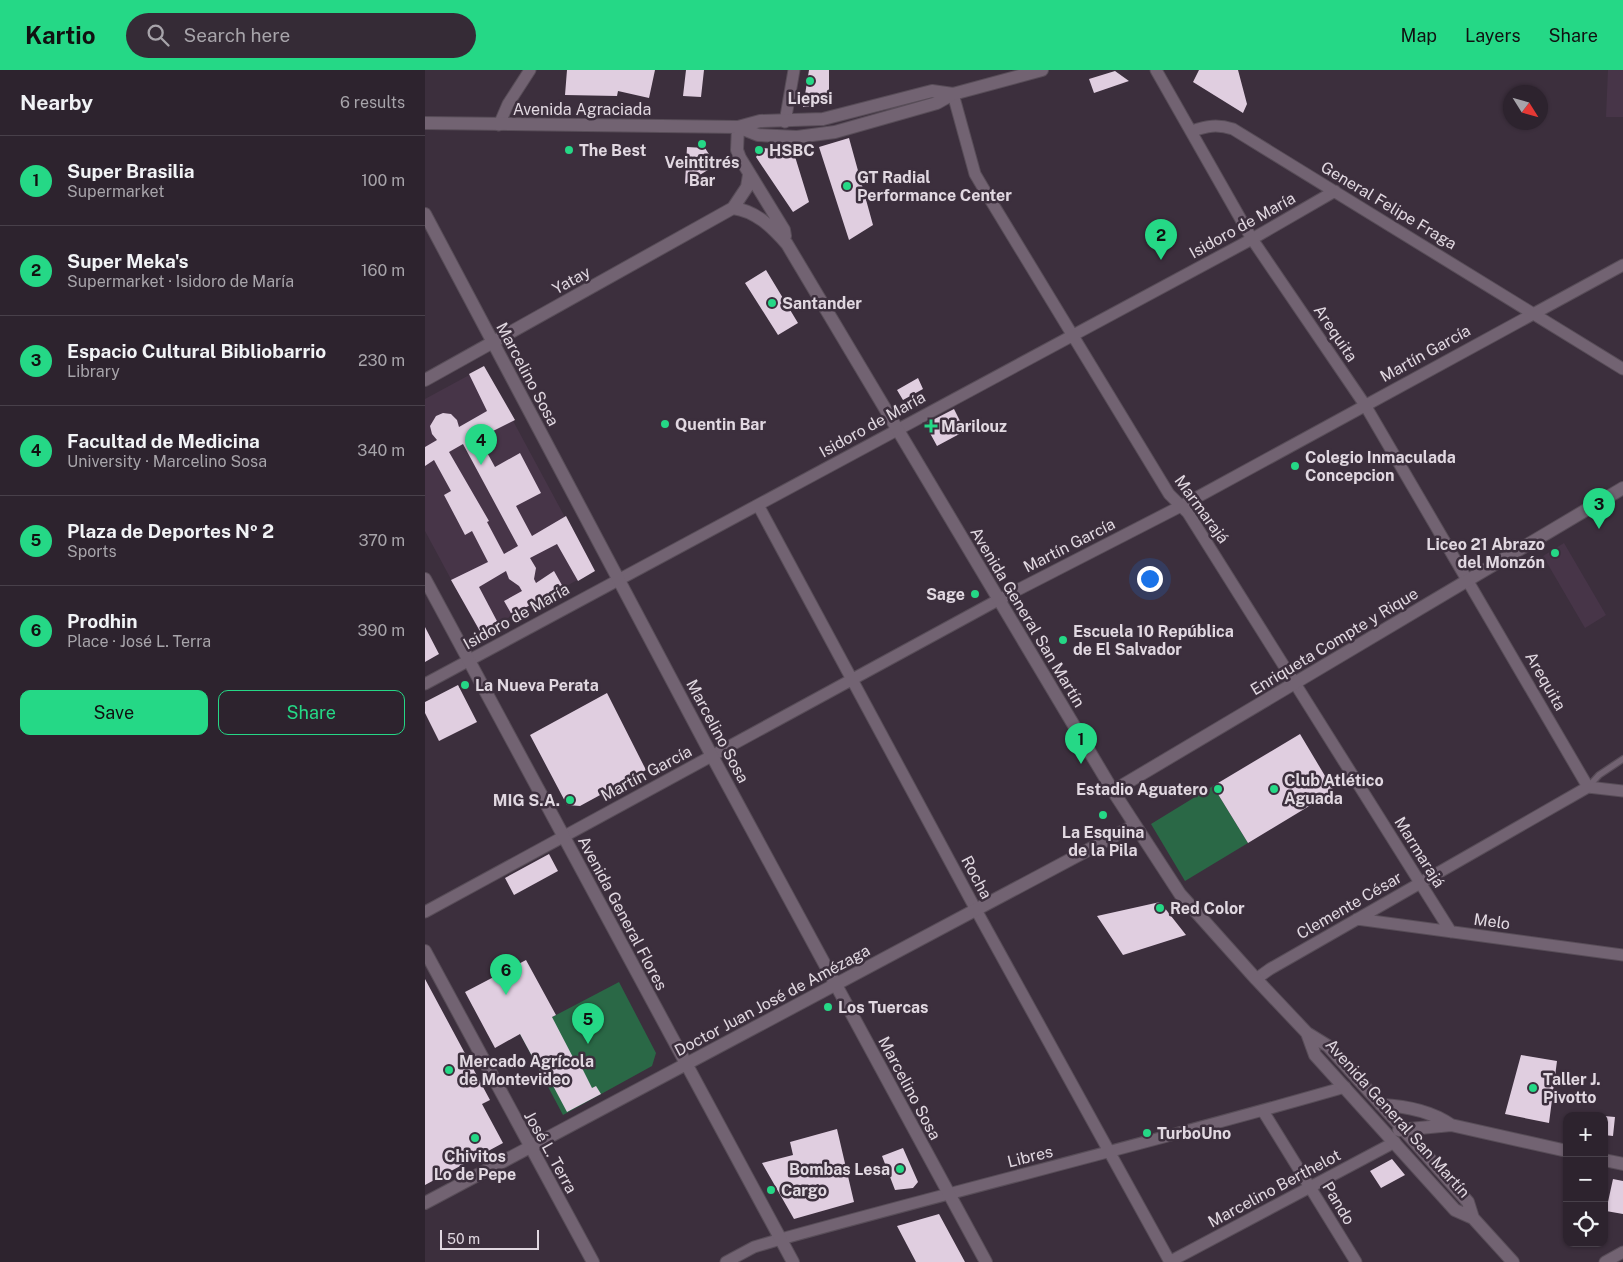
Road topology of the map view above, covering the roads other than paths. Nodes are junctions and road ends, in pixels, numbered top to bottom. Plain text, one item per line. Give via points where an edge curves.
1 (530, 70) edge
2 (794, 70) edge
3 (1042, 70) edge
4 (1156, 70) edge
5 (953, 94) junction
6 (785, 122) junction
7 (425, 123) edge
8 (499, 125) junction
9 (738, 127) junction
10 (1192, 131) junction
11 (749, 175) junction
12 (1335, 191) junction
13 (733, 208) junction
14 (425, 214) edge
15 (1252, 239) junction
16 (787, 244) junction
17 (1623, 265) edge
18 (1533, 312) junction
19 (1073, 335) junction
20 (493, 342) junction
21 (1623, 369) edge
22 (425, 380) edge
23 (1365, 405) junction
24 (896, 429) junction
25 (1623, 488) edge
26 (758, 504) junction
27 (1181, 506) junction
28 (618, 578) junction
29 (425, 579) edge
30 (1469, 580) junction
31 (998, 600) junction
32 (469, 660) junction
33 (853, 680) junction
34 (1295, 682) junction
35 (425, 684) edge
36 (712, 756) junction
37 (1623, 759) edge
38 (1588, 787) junction
39 (1113, 791) junction
40 (1623, 791) edge
41 (1135, 825) junction
42 (563, 836) junction
43 (1421, 883) junction
44 (975, 908) junction
45 (425, 912) edge
46 (1357, 919) junction
47 (1451, 932) junction
48 (425, 951) edge
49 (1623, 955) edge
50 (1256, 979) junction
51 (837, 985) junction
52 (1307, 1033) junction
53 (686, 1064) junction
54 (1345, 1087) junction
55 (1381, 1105) junction
56 (1263, 1110) junction
57 (1451, 1125) junction
58 (1404, 1130) junction
59 (1385, 1132) junction
60 (1395, 1142) junction
61 (529, 1147) junction
62 (1563, 1150) edge
63 (1109, 1153) junction
64 (1608, 1161) edge
65 (1623, 1164) edge
66 (1310, 1187) junction
67 (947, 1193) junction
68 (425, 1203) edge
69 (1473, 1218) junction
70 (781, 1239) junction
71 (1623, 1252) edge
72 (593, 1262) edge
73 (726, 1262) edge
74 (793, 1262) edge
75 (986, 1262) edge
76 (1170, 1262) edge
77 (1356, 1262) edge
78 (1513, 1262) edge
79 (1605, 1262) edge

1 - 8 street
2 - 6 street
3 - 5 main road, Avenida Agraciada
4 - 10 street
5 - 6 main road, Avenida Agraciada via 932,90 837,116
5 - 9 main road, Avenida Agraciada via 937,103 822,134 797,137 758,134
5 - 19 street, Marmarajá via 975,174
6 - 9 main road, Avenida Agraciada via 760,122
7 - 8 main road, Avenida Agraciada
8 - 9 main road, Avenida Agraciada
9 - 11 main road, Avenida General San Martín via 737,150
10 - 12 street, General Felipe Fraga via 1220,125 1233,129
10 - 15 street, Arequita
11 - 13 main road, Yatay via 747,187
11 - 16 main road, Avenida General San Martín via 784,230
12 - 15 street, Isidoro de María
12 - 18 street, General Felipe Fraga
13 - 16 main road, Avenida General San Martín via 748,211 769,224
13 - 20 main road, Yatay
14 - 20 main road, Marcelino Sosa
15 - 19 street, Isidoro de María
15 - 23 street, Arequita
16 - 24 main road, Avenida General San Martín
17 - 18 street, Martín García
18 - 21 street, General Felipe Fraga
18 - 23 street, Martín García
19 - 24 street, Isidoro de María
19 - 27 street, Marmarajá via 1169,494
20 - 22 main road, Yatay
20 - 28 main road, Marcelino Sosa
23 - 27 street, Martín García
23 - 30 street, Arequita
24 - 26 street, Isidoro de María
24 - 31 main road, Avenida General San Martín
25 - 30 main road, Enriqueta Compte y Rique
26 - 28 street, Isidoro de María
26 - 33 street, Rocha
27 - 31 street, Martín García
27 - 34 street, Marmarajá via 1189,513
28 - 32 street, Isidoro de María
28 - 36 main road, Marcelino Sosa
29 - 32 main road, Avenida General Flores
30 - 34 main road, Enriqueta Compte y Rique
30 - 38 street, Arequita
31 - 33 street, Martín García
31 - 39 main road, Avenida General San Martín
32 - 35 street, Isidoro de María
32 - 42 main road, Avenida General Flores
33 - 36 street, Martín García
33 - 44 street, Rocha
34 - 39 main road, Enriqueta Compte y Rique
34 - 43 street, Marmarajá
36 - 42 street, Martín García
36 - 51 main road, Marcelino Sosa
37 - 38 lane, Clemente César
38 - 40 street
38 - 43 street, Clemente César
39 - 41 main road, Avenida General San Martín
41 - 44 main road, Doctor Juan José de Amézaga
41 - 50 main road, Avenida General San Martín via 1180,894
42 - 45 street, Martín García
42 - 53 main road, Avenida General Flores
43 - 46 street, Clemente César
43 - 47 street, Marmarajá
44 - 51 main road, Doctor Juan José de Amézaga
44 - 63 street, Rocha
46 - 47 street, Melo
46 - 50 street, Clemente César
47 - 49 street, Melo
48 - 61 main road, José L. Terra
50 - 52 main road, Avenida General San Martín
51 - 53 main road, Doctor Juan José de Amézaga
51 - 67 main road, Marcelino Sosa
52 - 54 main road, Avenida General San Martín via 1315,1054
52 - 55 main road, Avenida General San Martín via 1328,1046
53 - 61 main road, Doctor Juan José de Amézaga
53 - 70 main road, Avenida General Flores
54 - 56 street, Libres
54 - 59 main road, Avenida General San Martín
55 - 57 main road via 1438,1116
55 - 58 main road, Avenida General San Martín
56 - 63 street, Libres
56 - 66 street, Pando
57 - 58 main road
57 - 62 main road
58 - 59 main road
58 - 69 main road, Avenida General San Martín via 1469,1202
59 - 60 main road, Avenida General San Martín
60 - 66 street, Marcelino Berthelot
60 - 69 main road, Avenida General San Martín via 1455,1210
61 - 68 main road, Doctor Juan José de Amézaga
61 - 72 main road, José L. Terra
63 - 67 street, Libres
63 - 76 street, Rocha
64 - 65 main road
66 - 76 street, Marcelino Berthelot
66 - 77 street, Pando
67 - 70 street, Libres
67 - 75 main road, Marcelino Sosa
69 - 78 main road, Avenida General San Martín
70 - 73 street, Libres
70 - 74 main road, Avenida General Flores
71 - 79 street

